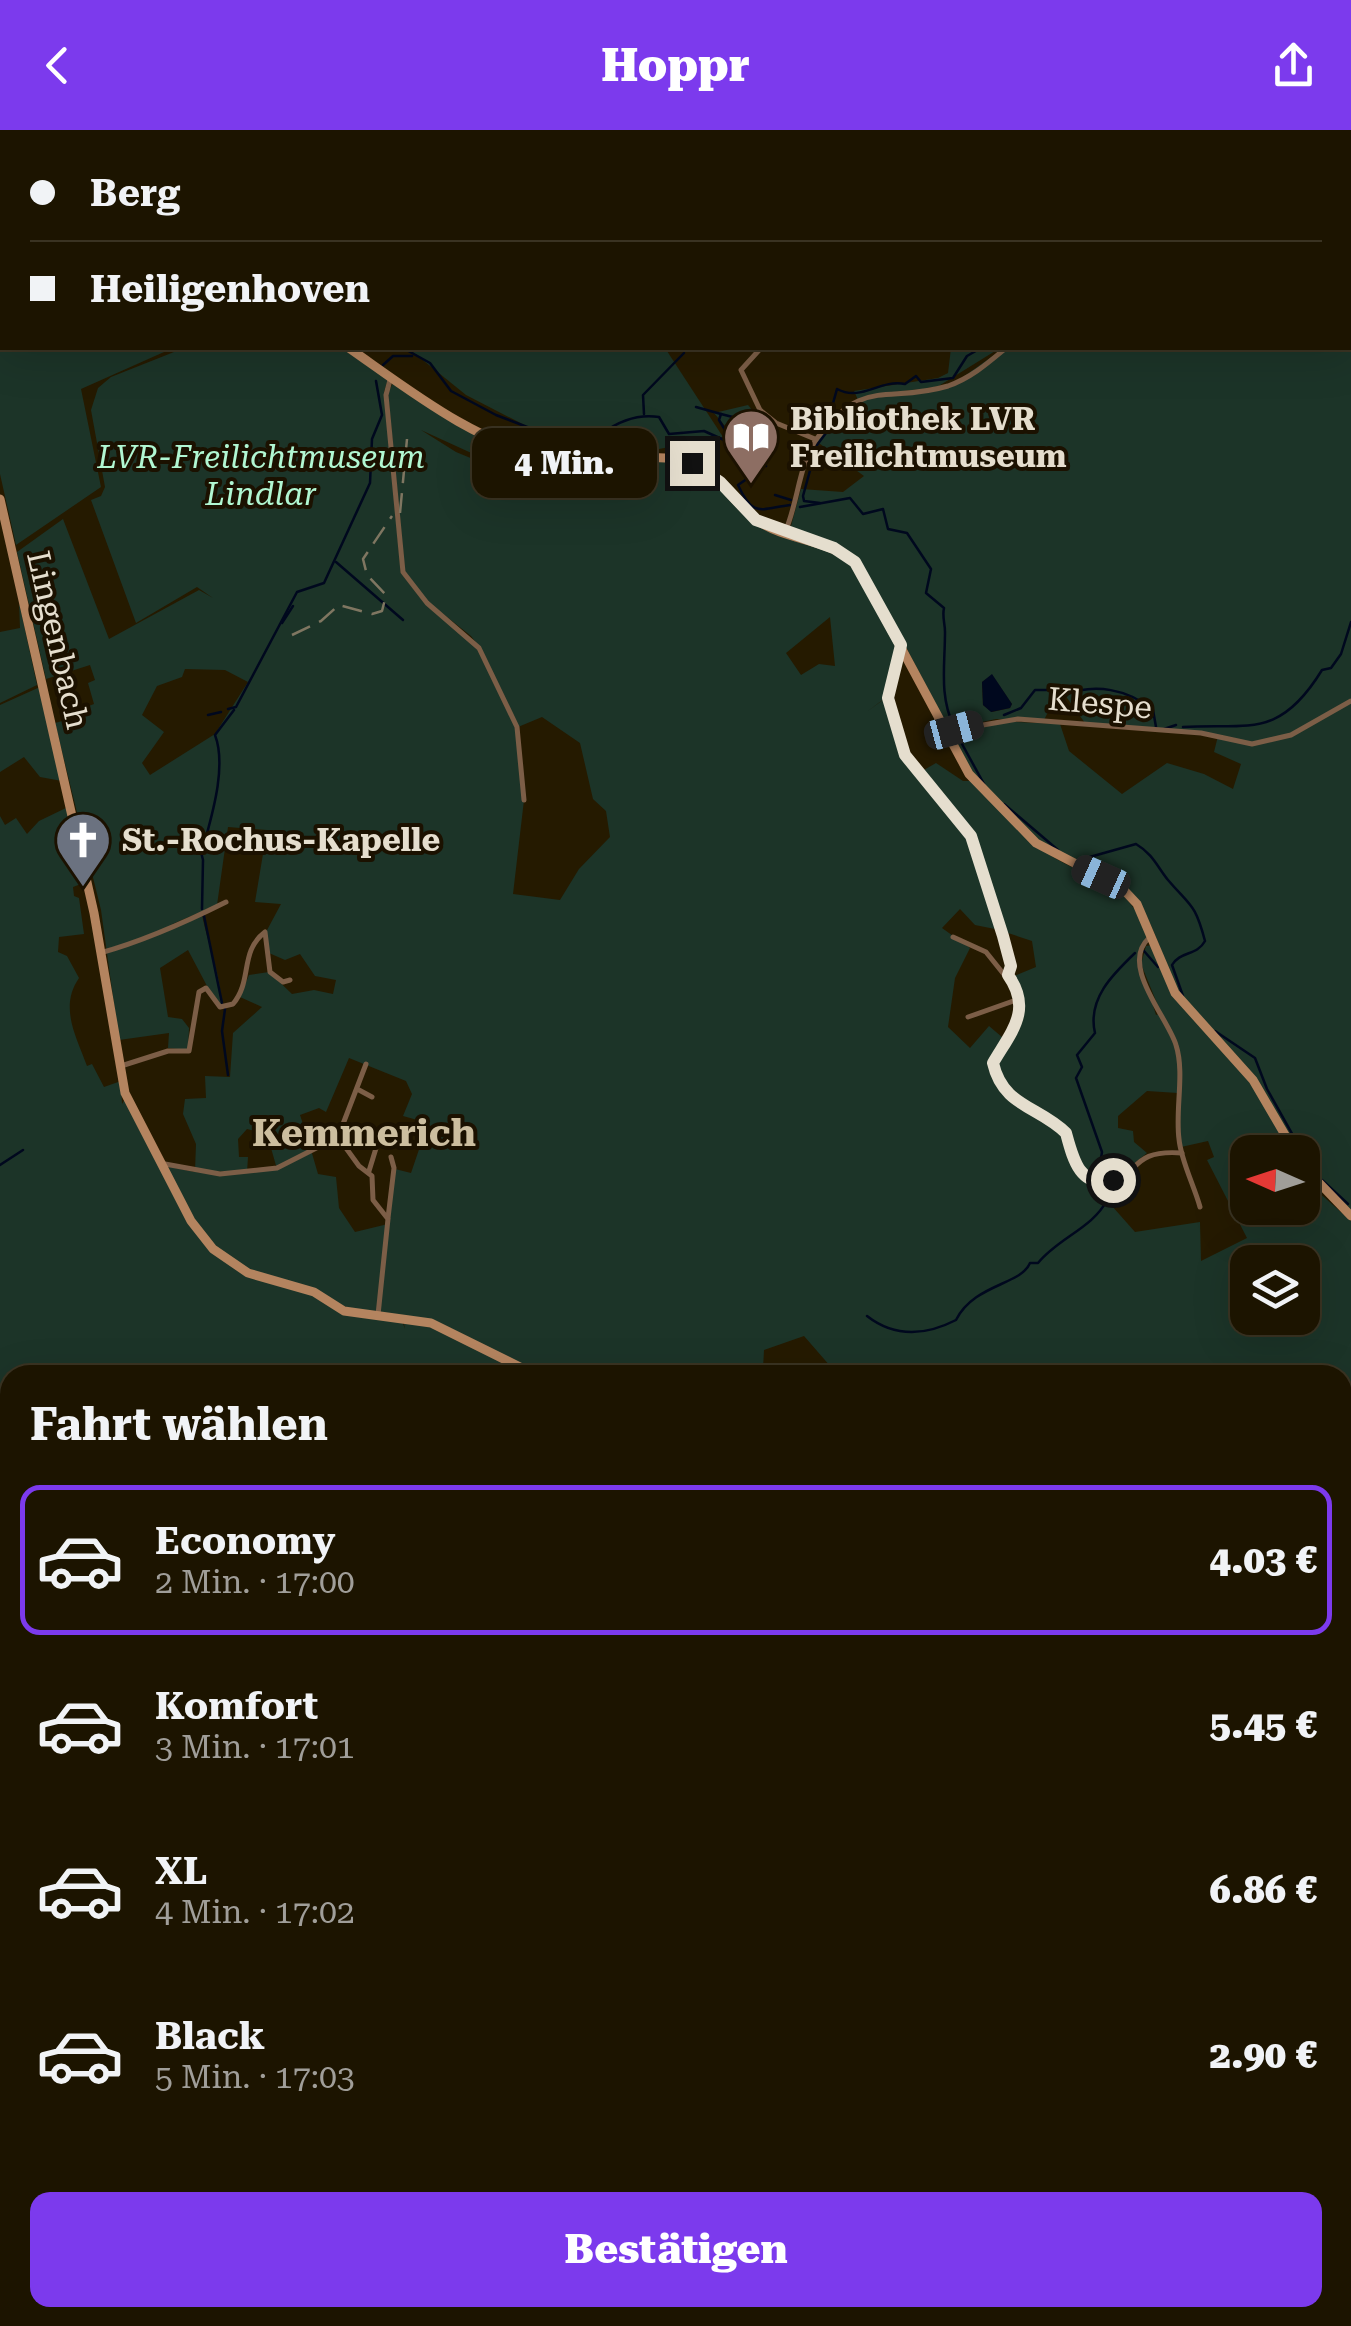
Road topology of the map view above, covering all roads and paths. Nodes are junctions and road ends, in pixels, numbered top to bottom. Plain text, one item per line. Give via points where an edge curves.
1 (352, 350) edge
2 (758, 350) edge
3 (1003, 350) edge
4 (392, 377) junction
5 (815, 440) junction
6 (0, 499) edge
7 (785, 532) junction
8 (901, 645) junction
9 (1351, 701) edge
10 (945, 731) junction
11 (524, 800) dead end
12 (226, 902) dead end
13 (953, 936) dead end
14 (1152, 936) junction
15 (99, 954) junction
16 (1008, 975) junction
17 (290, 980) dead end
18 (1019, 998) junction
19 (968, 1017) dead end
20 (366, 1064) dead end
21 (119, 1066) junction
22 (359, 1090) junction
23 (372, 1097) dead end
24 (382, 1132) dead end
25 (1286, 1135) edge
26 (338, 1137) junction
27 (1182, 1152) junction
28 (391, 1157) dead end
29 (165, 1164) junction
30 (369, 1171) junction
31 (1320, 1184) edge
32 (1200, 1206) dead end
33 (1351, 1216) edge
34 (388, 1220) junction
35 (378, 1316) junction
36 (516, 1365) edge

1 - 4 main road
2 - 5 street via 741,370 754,402 776,423
3 - 5 street via 944,387 855,400
4 - 7 main road via 474,434 556,462 692,463 756,520
4 - 11 street via 386,394 403,572 426,603 479,648 517,727
5 - 7 street
6 - 15 main road, Lingenbach
7 - 8 main road via 855,562
8 - 10 main road
8 - 16 street via 888,698 905,755 971,836 1011,966
9 - 10 street, Klespe via 1292,734 1252,744 1201,733 1018,719
10 - 14 main road via 968,774 1005,813 1055,856 1122,888
12 - 15 street via 152,938
13 - 16 street via 986,952
14 - 25 main road via 1184,1007 1253,1080
14 - 27 street via 1140,963 1177,1047
15 - 21 main road
16 - 18 street
17 - 21 street via 270,972 266,932 245,959 246,986 233,1004 220,1007 206,988 198,992 190,1051
18 - 19 street
18 - 27 street via 1020,1018 993,1063 996,1073 1012,1100 1062,1129 1079,1172 1096,1182 1118,1178 1149,1152
20 - 22 street
21 - 29 main road via 130,1106
22 - 23 street
22 - 26 street
24 - 30 street
26 - 29 street via 278,1168 220,1174
26 - 30 street
27 - 32 street
28 - 34 street
29 - 35 main road via 191,1222 232,1264 314,1292 344,1311
30 - 34 street via 373,1200
31 - 33 main road
34 - 35 street
35 - 36 main road via 432,1323

